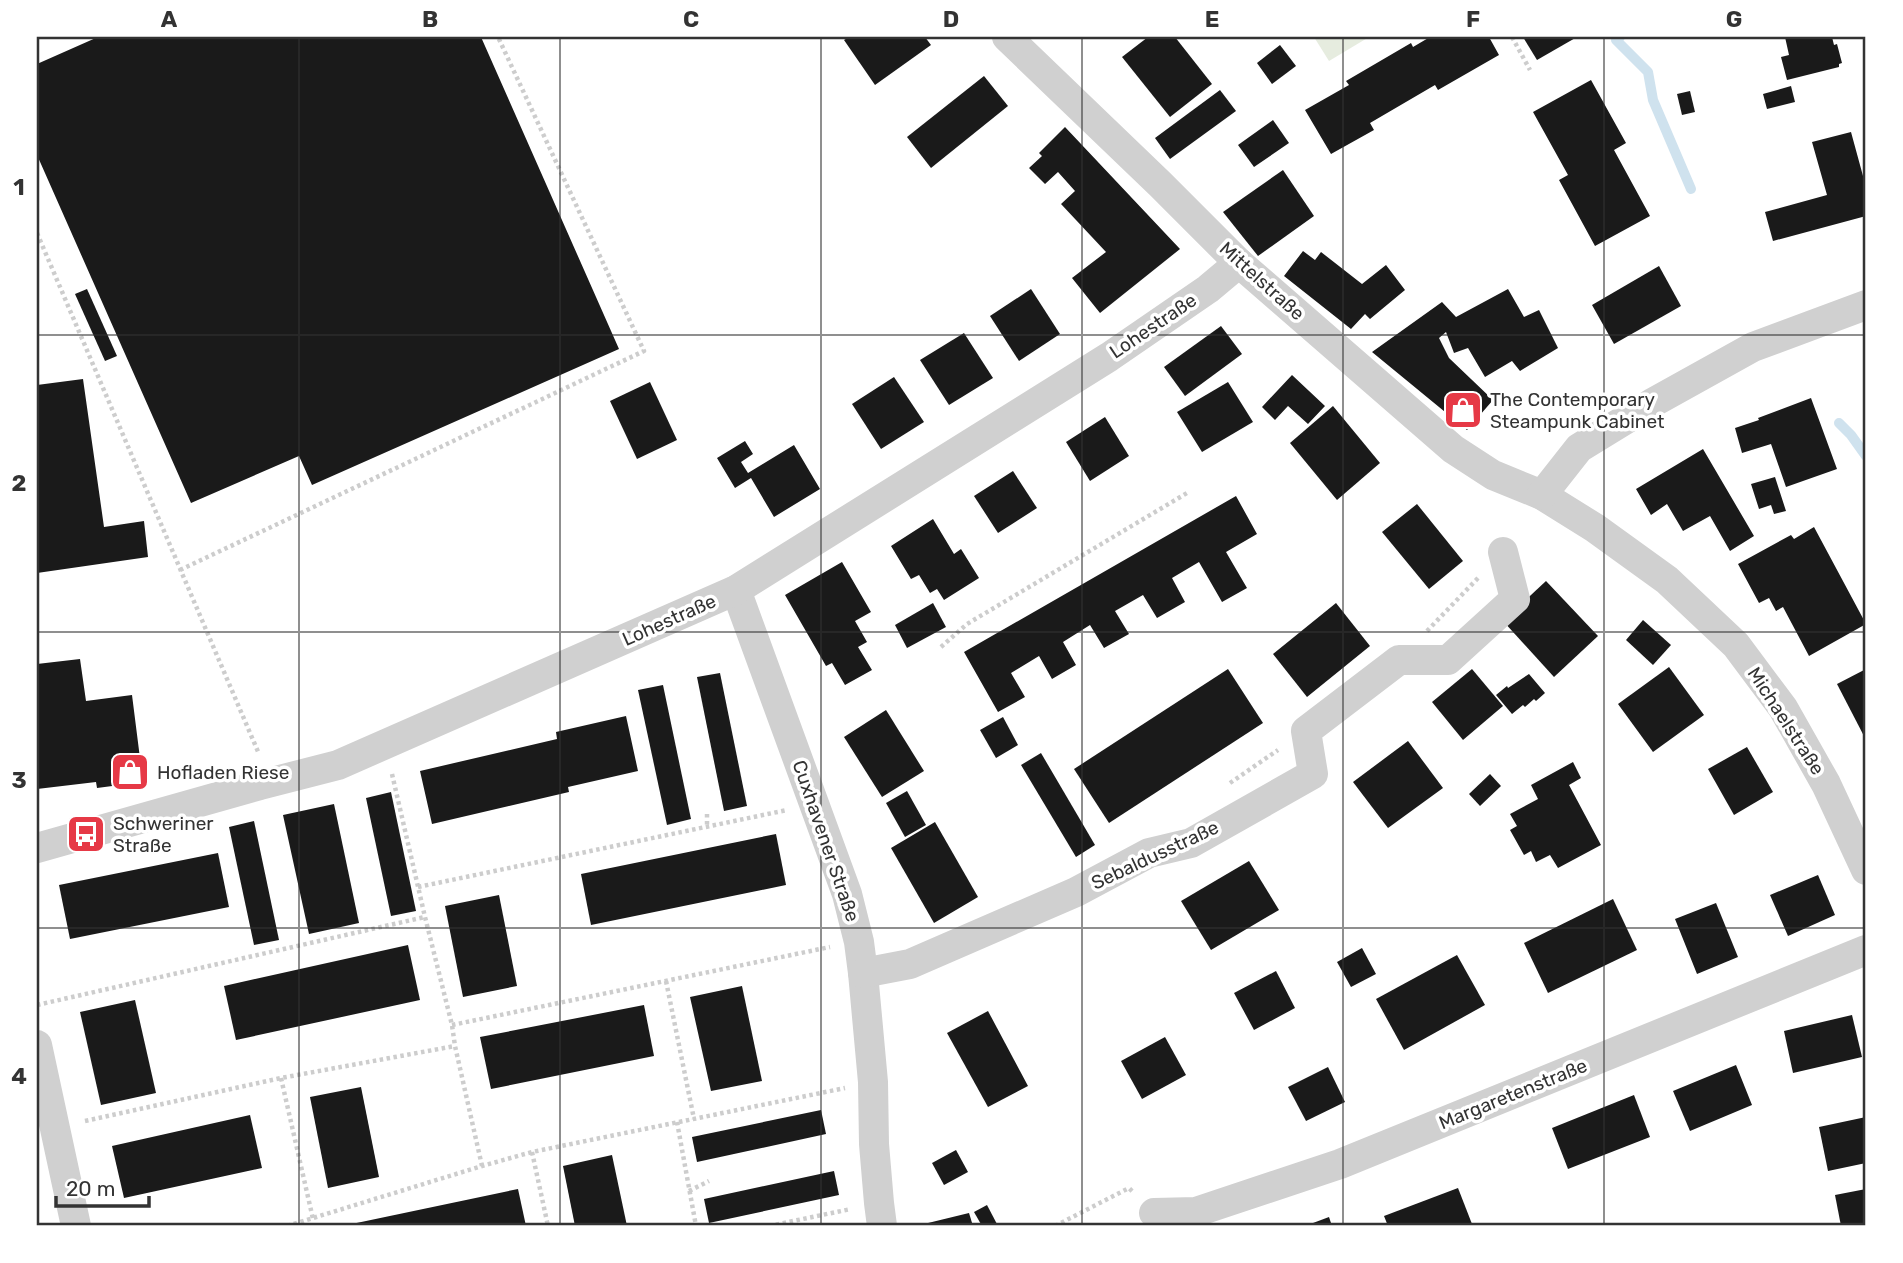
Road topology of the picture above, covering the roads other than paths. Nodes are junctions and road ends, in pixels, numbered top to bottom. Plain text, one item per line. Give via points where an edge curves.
1 (1007, 37) edge
2 (1240, 263) junction
3 (1866, 305) edge
4 (1542, 495) junction
5 (1503, 552) road end
6 (737, 590) junction
7 (37, 848) edge
8 (1866, 870) edge
9 (1866, 950) edge
10 (863, 973) junction
11 (37, 1045) edge
12 (1154, 1213) road end
13 (880, 1215) edge
14 (76, 1226) edge

1 - 2 street, Mittelstraße
2 - 4 street, Mittelstraße via 1453,449 1493,475
2 - 6 street, Lohestraße via 1109,357
3 - 4 street via 1752,347 1654,402 1579,448
4 - 8 street, Michaelstraße via 1667,580 1736,645 1783,708 1826,784
5 - 10 street, Sebaldusstraße via 1515,599 1448,660 1399,660 1307,731 1313,774 1191,843 1149,853 1076,892 910,964
6 - 7 street, Lohestraße via 338,765
6 - 10 street, Cuxhavener Straße via 847,894
9 - 12 street, Margaretenstraße via 1340,1164 1196,1212
10 - 13 street, Cuxhavener Straße
11 - 14 street

